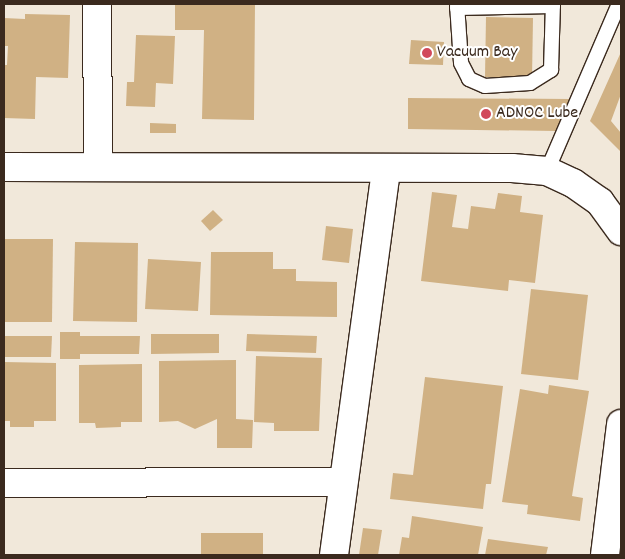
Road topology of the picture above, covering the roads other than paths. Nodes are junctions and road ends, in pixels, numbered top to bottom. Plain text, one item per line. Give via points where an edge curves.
1 (97, 4) edge
2 (619, 4) edge
3 (553, 5) edge
4 (457, 6) edge
5 (4, 167) edge
6 (98, 167) junction
7 (386, 168) junction
8 (547, 171) junction
9 (621, 231) edge
10 (621, 424) edge
11 (342, 482) junction
12 (4, 484) edge
13 (334, 555) edge
14 (605, 555) edge

1 - 6 street
2 - 8 lane
3 - 4 lane
3 - 4 lane via 553,62 546,76 530,83 484,86 469,79 464,71
5 - 6 street
6 - 7 street
7 - 8 street
7 - 11 street
8 - 9 street via 573,183 600,202
10 - 14 street
11 - 12 street
11 - 13 street

